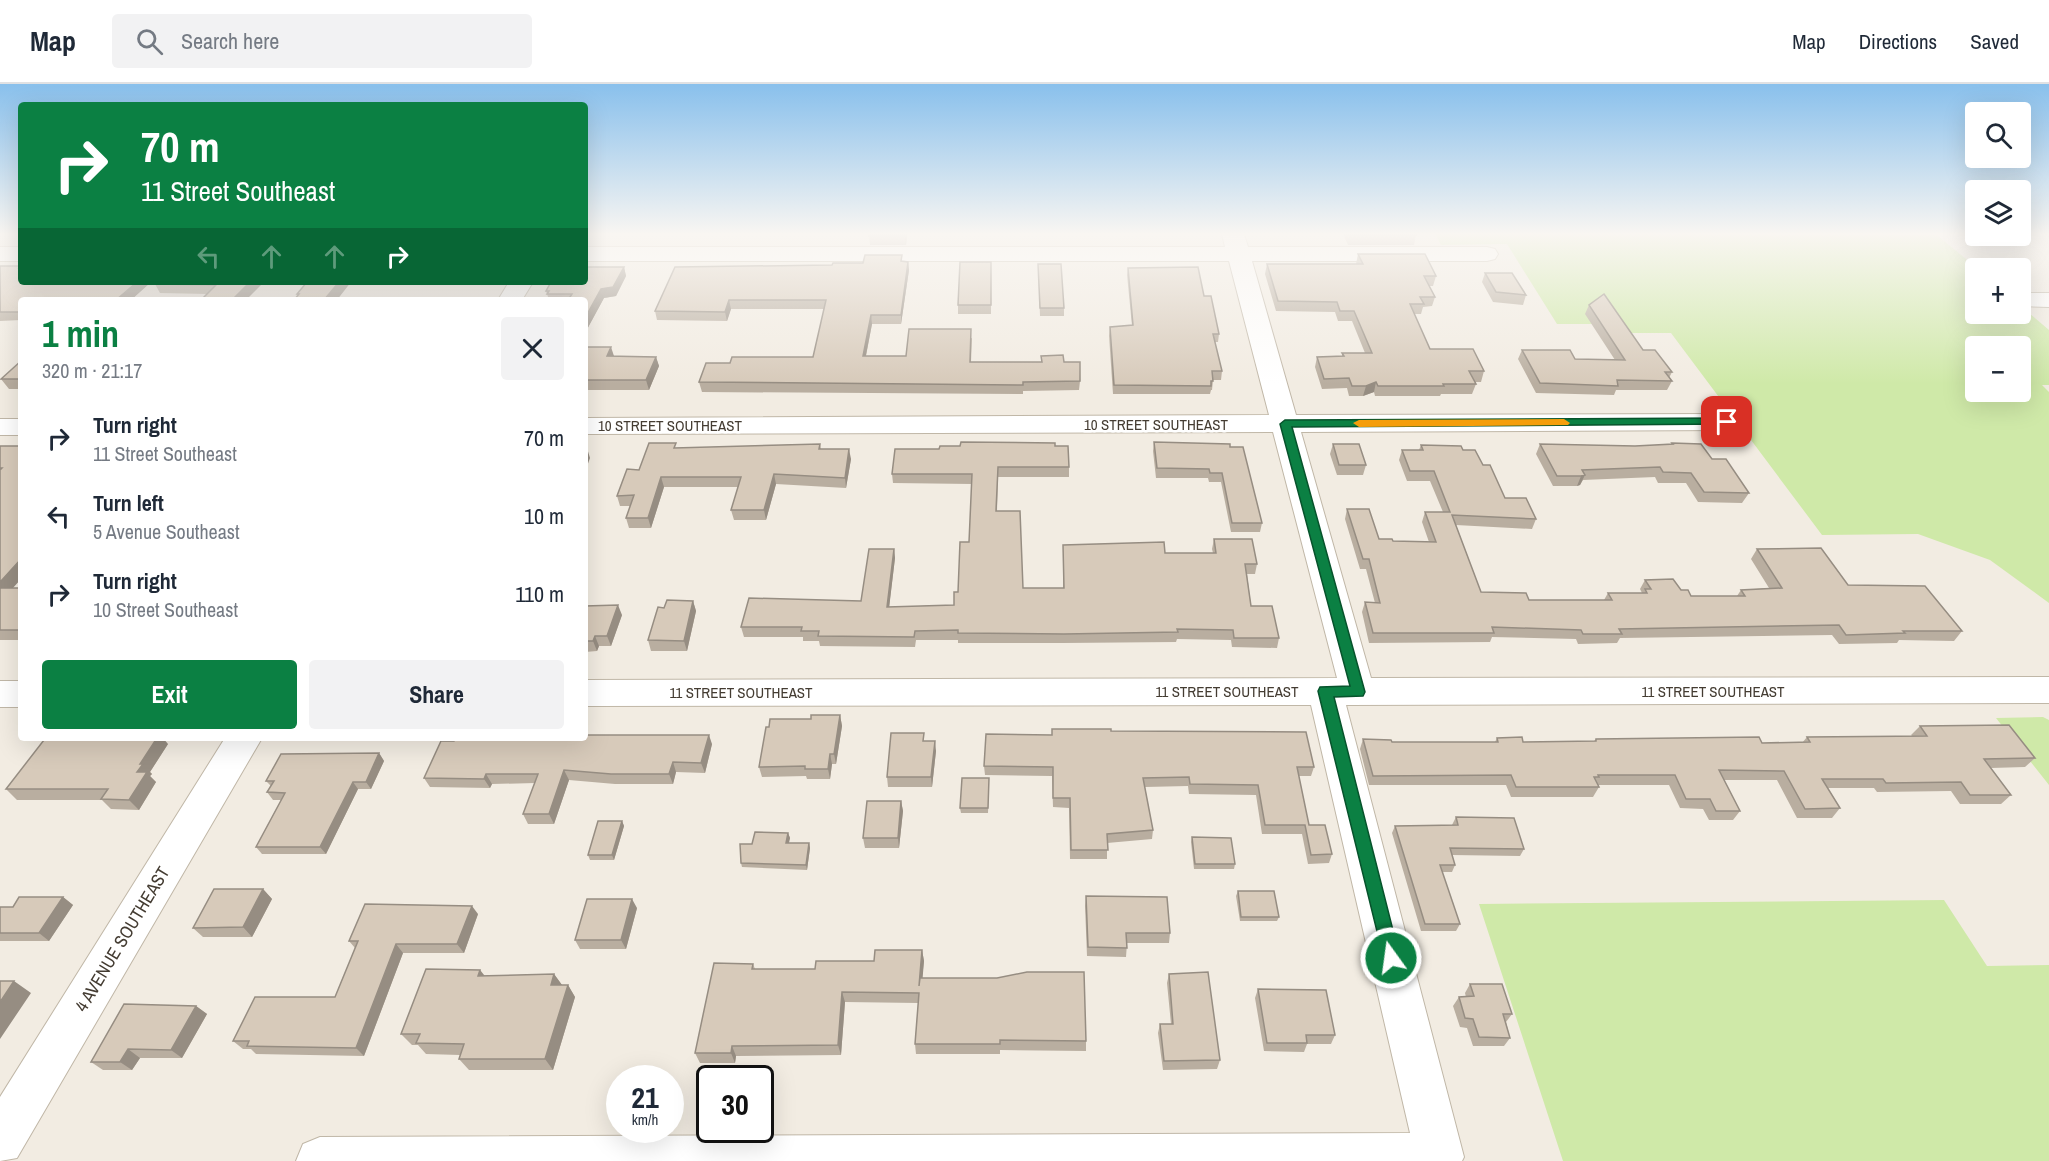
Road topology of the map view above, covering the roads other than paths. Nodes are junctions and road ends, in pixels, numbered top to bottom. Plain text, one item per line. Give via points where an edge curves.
1 (1247, 284) edge
2 (2031, 300) edge
3 (2049, 300) edge
4 (1727, 422) dead end
5 (1285, 424) junction
6 (588, 426) edge
7 (0, 427) edge
8 (18, 427) edge
9 (2049, 690) edge
10 (1342, 692) junction
11 (588, 693) edge
12 (0, 694) edge
13 (18, 694) edge
14 (242, 741) edge
15 (0, 1141) edge
16 (320, 1161) edge

1 - 5 street
2 - 3 street
4 - 5 street, 10 STREET SOUTHEAST
5 - 6 street, 10 STREET SOUTHEAST
5 - 10 street
7 - 8 street
9 - 10 street, 11 STREET SOUTHEAST
10 - 11 street, 11 STREET SOUTHEAST
10 - 16 street via 1440,1157
12 - 13 street
14 - 15 street, 4 AVENUE SOUTHEAST

